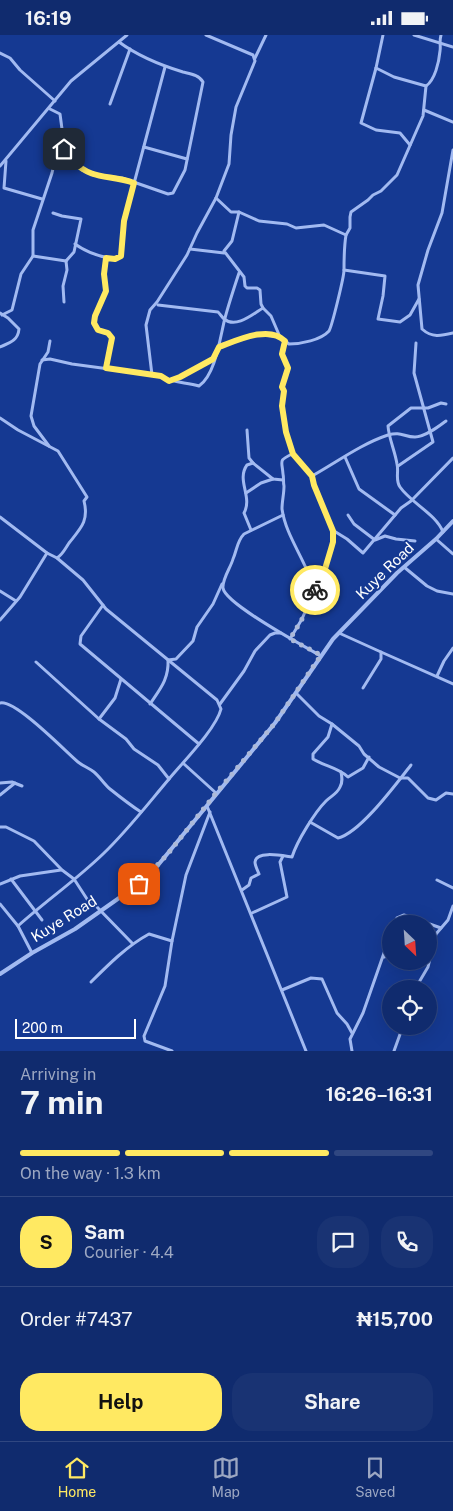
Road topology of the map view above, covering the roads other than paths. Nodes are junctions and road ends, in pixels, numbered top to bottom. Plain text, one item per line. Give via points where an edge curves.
1 (127, 35) edge
2 (206, 35) edge
3 (266, 35) edge
4 (383, 35) edge
5 (414, 35) edge
6 (441, 35) edge
7 (119, 42) junction
8 (439, 42) junction
9 (453, 47) edge
10 (130, 49) junction
11 (0, 53) edge
12 (255, 58) junction
13 (165, 67) junction
14 (376, 69) junction
15 (426, 86) junction
16 (55, 101) junction
17 (110, 104) dead end
18 (50, 109) junction
19 (424, 110) junction
20 (453, 122) edge
21 (58, 145) junction
22 (410, 145) junction
23 (144, 147) junction
24 (453, 150) edge
25 (187, 159) junction
26 (6, 161) junction
27 (0, 166) edge
28 (448, 177) junction
29 (453, 178) edge
30 (134, 183) junction
31 (216, 198) junction
32 (42, 199) junction
33 (239, 212) junction
34 (53, 213) dead end
35 (346, 235) junction
36 (75, 244) junction
37 (82, 249) junction
38 (190, 249) junction
39 (74, 252) junction
40 (225, 253) junction
41 (33, 256) junction
42 (106, 258) junction
43 (66, 261) junction
44 (344, 270) junction
45 (239, 272) junction
46 (419, 298) junction
47 (64, 302) dead end
48 (158, 303) junction
49 (263, 307) junction
50 (9, 311) junction
51 (1, 314) edge
52 (8, 318) junction
53 (224, 319) junction
54 (453, 333) edge
55 (280, 337) junction
56 (50, 341) dead end
57 (285, 341) junction
58 (416, 343) dead end
59 (0, 347) edge
60 (219, 347) junction
61 (213, 359) junction
62 (42, 360) junction
63 (106, 368) junction
64 (152, 375) junction
65 (169, 381) junction
66 (446, 404) dead end
67 (424, 408) junction
68 (0, 419) edge
69 (446, 421) dead end
70 (247, 430) dead end
71 (431, 431) junction
72 (389, 435) junction
73 (49, 446) junction
74 (293, 453) junction
75 (345, 457) junction
76 (453, 458) edge
77 (253, 463) junction
78 (398, 467) junction
79 (312, 476) junction
80 (273, 479) junction
81 (283, 480) junction
82 (246, 493) junction
83 (411, 501) junction
84 (283, 515) junction
85 (348, 515) dead end
86 (395, 515) junction
87 (0, 517) edge
88 (453, 521) edge
89 (251, 530) junction
90 (333, 531) junction
91 (443, 532) junction
92 (375, 539) junction
93 (436, 539) junction
94 (415, 541) dead end
95 (47, 553) junction
96 (453, 554) edge
97 (57, 559) junction
98 (404, 566) junction
99 (322, 579) junction
100 (223, 583) junction
101 (0, 591) edge
102 (453, 594) edge
103 (16, 601) junction
104 (103, 605) junction
105 (0, 620) edge
106 (282, 633) junction
107 (339, 633) junction
108 (290, 639) junction
109 (453, 648) edge
110 (381, 652) junction
111 (321, 655) junction
112 (168, 659) junction
113 (36, 662) dead end
114 (436, 676) junction
115 (121, 679) junction
116 (453, 684) edge
117 (363, 687) dead end
118 (296, 693) junction
119 (0, 703) edge
120 (150, 704) junction
121 (220, 704) junction
122 (99, 719) junction
123 (332, 724) junction
124 (198, 744) junction
125 (369, 757) junction
126 (184, 764) junction
127 (411, 765) dead end
128 (341, 772) junction
129 (400, 778) junction
130 (169, 779) junction
131 (0, 783) edge
132 (14, 783) junction
133 (22, 786) dead end
134 (216, 793) junction
135 (453, 793) edge
136 (0, 795) edge
137 (207, 806) junction
138 (210, 812) junction
139 (140, 813) junction
140 (310, 822) junction
141 (0, 827) edge
142 (283, 857) junction
143 (62, 870) junction
144 (11, 879) junction
145 (74, 879) junction
146 (438, 880) dead end
147 (0, 884) edge
148 (453, 888) edge
149 (242, 890) junction
150 (0, 904) edge
151 (453, 906) edge
152 (100, 911) junction
153 (34, 912) junction
154 (252, 913) junction
155 (42, 920) dead end
156 (18, 926) junction
157 (438, 927) edge
158 (441, 928) junction
159 (438, 932) edge
160 (172, 941) junction
161 (132, 943) junction
162 (32, 953) junction
163 (382, 962) edge
164 (0, 974) edge
165 (91, 982) dead end
166 (282, 990) junction
167 (353, 1034) junction
168 (400, 1035) edge
169 (172, 1051) edge
170 (306, 1051) edge
171 (352, 1051) edge
172 (394, 1051) edge

1 - 7 street
2 - 12 street
3 - 12 street
4 - 14 street
5 - 8 street
6 - 8 street
7 - 10 street
7 - 16 street via 71,81
8 - 9 street
8 - 15 street via 440,53 433,79
10 - 13 street
10 - 17 street
11 - 16 street via 10,58
12 - 31 street via 255,65 236,107 229,164
13 - 23 street
13 - 25 street via 196,76 203,82
14 - 15 street
14 - 22 street via 361,123 376,130 400,133
15 - 19 street
16 - 18 street
18 - 21 street via 60,114 62,121
18 - 26 street
19 - 20 street
19 - 22 street
21 - 30 street via 82,169 93,175 122,178
21 - 32 street
22 - 35 street via 397,175 351,212
23 - 25 street
23 - 30 street
24 - 28 street
25 - 30 street via 183,175 171,194
26 - 27 street
26 - 32 street via 4,189
28 - 29 street
28 - 46 street via 442,213 420,278
30 - 42 street via 124,221 121,256
31 - 33 street via 231,212
31 - 38 street
32 - 41 street via 33,230
33 - 35 street via 259,221 296,228 324,225
33 - 40 street via 232,241 224,249
34 - 36 street via 81,219
35 - 44 street
36 - 37 street
36 - 39 street
37 - 39 street
37 - 42 street
38 - 40 street
38 - 48 street
39 - 43 street
40 - 45 street
41 - 43 street
41 - 50 street via 21,274 12,310
42 - 63 street via 106,291 94,323 98,330 112,338
43 - 47 street
44 - 46 street via 385,276 378,319 400,322 410,315
44 - 57 street via 328,332 301,343
45 - 49 street via 247,288 260,290
45 - 53 street
46 - 54 street via 424,332 440,336
48 - 53 street via 218,312
48 - 64 street via 150,310 146,325
49 - 53 street via 239,321
49 - 55 street via 271,316
50 - 51 street
50 - 52 street
51 - 52 street
52 - 59 street via 18,326 18,337
53 - 60 street
55 - 57 street
55 - 60 street via 256,334
56 - 62 street
57 - 74 street via 282,354 288,368 282,387 282,406
58 - 67 street via 414,373
60 - 61 street
61 - 65 street
61 - 65 street via 209,374 199,386
62 - 63 street
62 - 73 street via 30,416
63 - 64 street
64 - 65 street
66 - 67 street
67 - 71 street
67 - 72 street via 414,407 404,413 388,426
68 - 73 street
69 - 71 street
70 - 77 street via 248,454
71 - 72 street via 415,437 400,433
71 - 78 street via 433,442
72 - 75 street via 363,445
72 - 78 street
73 - 97 street via 62,454 87,497 83,526
74 - 79 street
74 - 81 street via 282,459
75 - 79 street
75 - 86 street via 359,489
76 - 83 street
77 - 80 street
77 - 82 street via 247,465 242,475
78 - 83 street via 398,485
79 - 90 street
80 - 81 street
80 - 82 street
81 - 84 street
82 - 89 street via 248,506 244,513
83 - 86 street
83 - 91 street via 436,521
84 - 89 street
84 - 99 street via 305,566
85 - 92 street via 354,525
86 - 92 street
87 - 95 street
88 - 91 street, Kuye Road
89 - 100 street via 240,538
90 - 92 street via 363,553
90 - 99 street
91 - 93 street, Kuye Road
92 - 94 street via 385,536
93 - 96 street
93 - 98 street, Kuye Road
95 - 97 street
95 - 103 street
97 - 104 street via 83,580
98 - 102 street via 427,586
98 - 107 street, Kuye Road
99 - 108 street
100 - 106 street via 230,599
100 - 112 street via 196,627 194,641 176,659
101 - 103 street
103 - 105 street
104 - 112 street
104 - 115 street via 81,636 80,644
106 - 108 street
106 - 121 street via 270,635 259,647
107 - 110 street
107 - 111 street, Kuye Road
108 - 111 street
109 - 114 street
110 - 114 street
110 - 117 street via 381,659
111 - 118 street, Kuye Road
112 - 120 street via 168,673
112 - 121 street
113 - 122 street
114 - 116 street
115 - 120 street
115 - 122 street via 117,695
118 - 123 street
118 - 134 street, Kuye Road
119 - 139 street via 4,701 13,706 46,731
120 - 124 street
121 - 124 street via 217,718
122 - 130 street via 158,765
123 - 125 street
123 - 128 street via 328,737 312,757
124 - 126 street
125 - 128 street via 356,773 348,777
125 - 129 street via 379,767
126 - 130 street
126 - 134 street
127 - 129 street
128 - 140 street via 339,790
129 - 135 street via 408,778 428,797 436,800 446,793
129 - 140 street via 347,836 338,838
130 - 139 street
131 - 132 street
132 - 133 street
132 - 136 street
134 - 137 street, Kuye Road
137 - 138 street
137 - 152 street, Kuye Road via 154,870
138 - 149 street
138 - 160 street via 186,875
139 - 145 street via 116,841
140 - 142 street via 292,857
141 - 143 street via 34,841
142 - 149 street via 266,854 257,858 255,864 259,874 251,878 249,885
142 - 154 street via 280,862 287,897
143 - 144 street
143 - 145 street
144 - 147 street
144 - 153 street
145 - 152 street via 87,899
145 - 153 street
146 - 148 street
149 - 154 street
150 - 156 street
151 - 158 street
152 - 161 street
152 - 162 street, Kuye Road
153 - 155 street
153 - 156 street
154 - 166 street
156 - 162 street
157 - 158 street
158 - 159 street
160 - 161 street via 149,934
160 - 169 street via 166,987 144,1036 145,1041
161 - 165 street
162 - 164 street, Kuye Road
163 - 167 street
166 - 167 street via 311,978 322,979 337,1013
166 - 170 street
167 - 171 street via 350,1039
168 - 172 street

